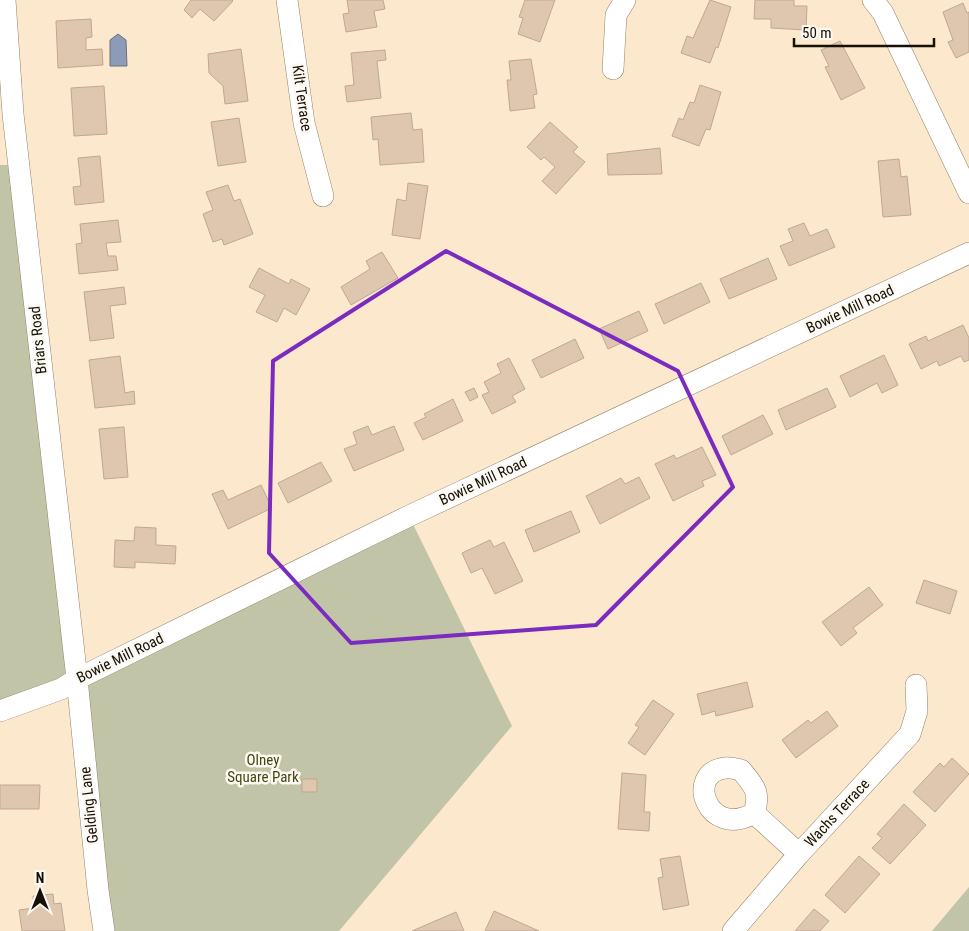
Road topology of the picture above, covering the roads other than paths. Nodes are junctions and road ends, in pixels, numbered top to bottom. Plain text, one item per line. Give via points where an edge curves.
1 (5, 0) edge
2 (287, 0) edge
3 (625, 0) edge
4 (873, 0) edge
5 (613, 69) dead end
6 (969, 193) edge
7 (323, 196) dead end
8 (969, 253) edge
9 (77, 679) junction
10 (916, 684) dead end
11 (0, 711) edge
12 (754, 814) dead end
13 (798, 854) junction
14 (104, 931) edge
15 (732, 931) edge

1 - 9 street, Briars Road via 14,122
2 - 7 street, Kilt Terrace via 304,123
3 - 5 street via 616,16
4 - 6 street via 883,13
8 - 9 street, Bowie Mill Road via 409,516
9 - 11 street, Bowie Mill Road via 61,689
9 - 14 street, Gelding Lane
10 - 13 street, Wachs Terrace via 917,711 910,734
12 - 13 street
13 - 15 street, Wachs Terrace

